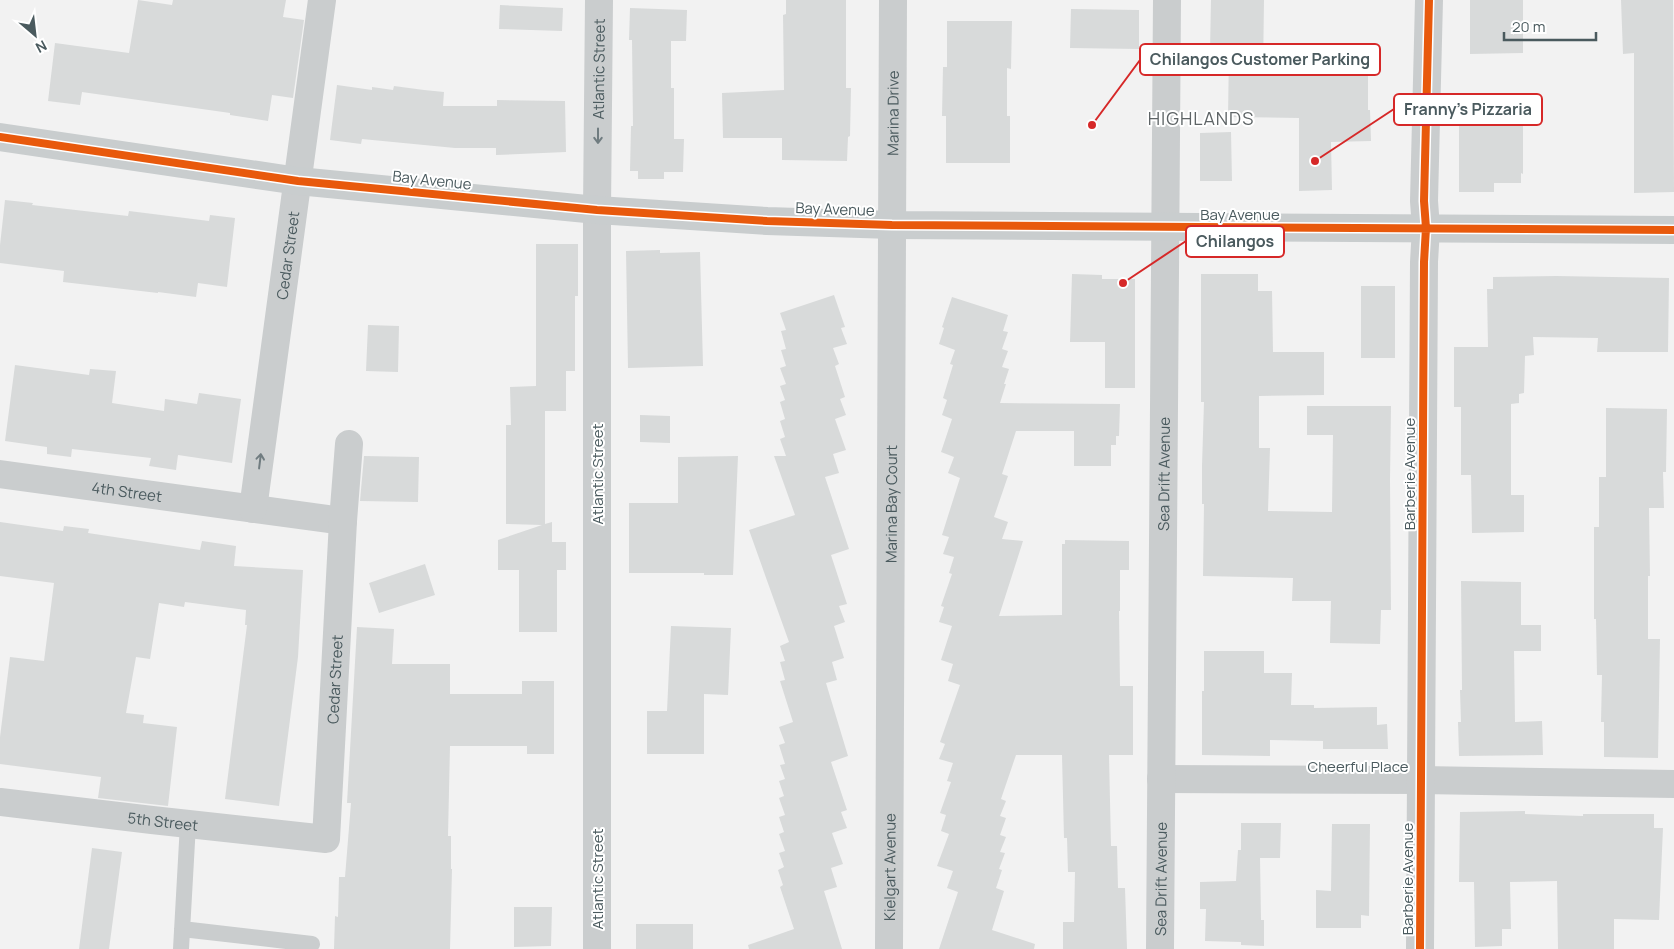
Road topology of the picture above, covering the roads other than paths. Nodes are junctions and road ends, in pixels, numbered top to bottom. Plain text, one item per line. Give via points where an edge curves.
1 (322, 0) edge
2 (599, 0) edge
3 (893, 0) edge
4 (1167, 0) edge
5 (1429, 0) edge
6 (0, 137) edge
7 (298, 181) junction
8 (597, 210) junction
9 (892, 225) junction
10 (1166, 228) junction
11 (1426, 228) junction
12 (1674, 230) edge
13 (349, 444) dead end
14 (0, 474) edge
15 (254, 509) junction
16 (343, 521) junction
17 (1161, 779) junction
18 (1421, 780) junction
19 (889, 783) joint
20 (1674, 784) edge
21 (0, 802) edge
22 (188, 824) junction
23 (326, 839) joint
24 (182, 929) junction
25 (312, 944) dead end
26 (181, 949) edge
27 (597, 949) edge
28 (888, 949) edge
29 (1160, 949) edge
30 (1420, 949) edge

1 - 7 street, Cedar Street
2 -> 8 street, Atlantic Street
3 - 9 street, Marina Drive
4 - 10 street, Sea Drift Avenue
5 - 11 street, Barberie Avenue
6 - 7 street, Bay Avenue
7 - 8 street, Bay Avenue
15 -> 7 street, Cedar Street
8 - 9 street, Bay Avenue
8 - 27 street, Atlantic Street
9 - 10 street, Bay Avenue
9 - 19 street, Marina Bay Court
10 - 11 street, Bay Avenue
10 - 17 street, Sea Drift Avenue
11 - 12 street, Bay Avenue
11 - 18 street, Barberie Avenue
13 - 16 street, Cedar Street
14 - 15 street, 4th Street
15 - 16 street, 4th Street
16 - 23 street, Cedar Street
17 - 18 street, Cheerful Place
17 - 29 street, Sea Drift Avenue
18 - 20 street, Cheerful Place
18 - 30 street, Barberie Avenue
19 - 28 street, Kielgart Avenue
21 - 22 street, 5th Street
22 - 23 street, 5th Street
22 - 24 lane
24 - 25 lane
24 - 26 lane

